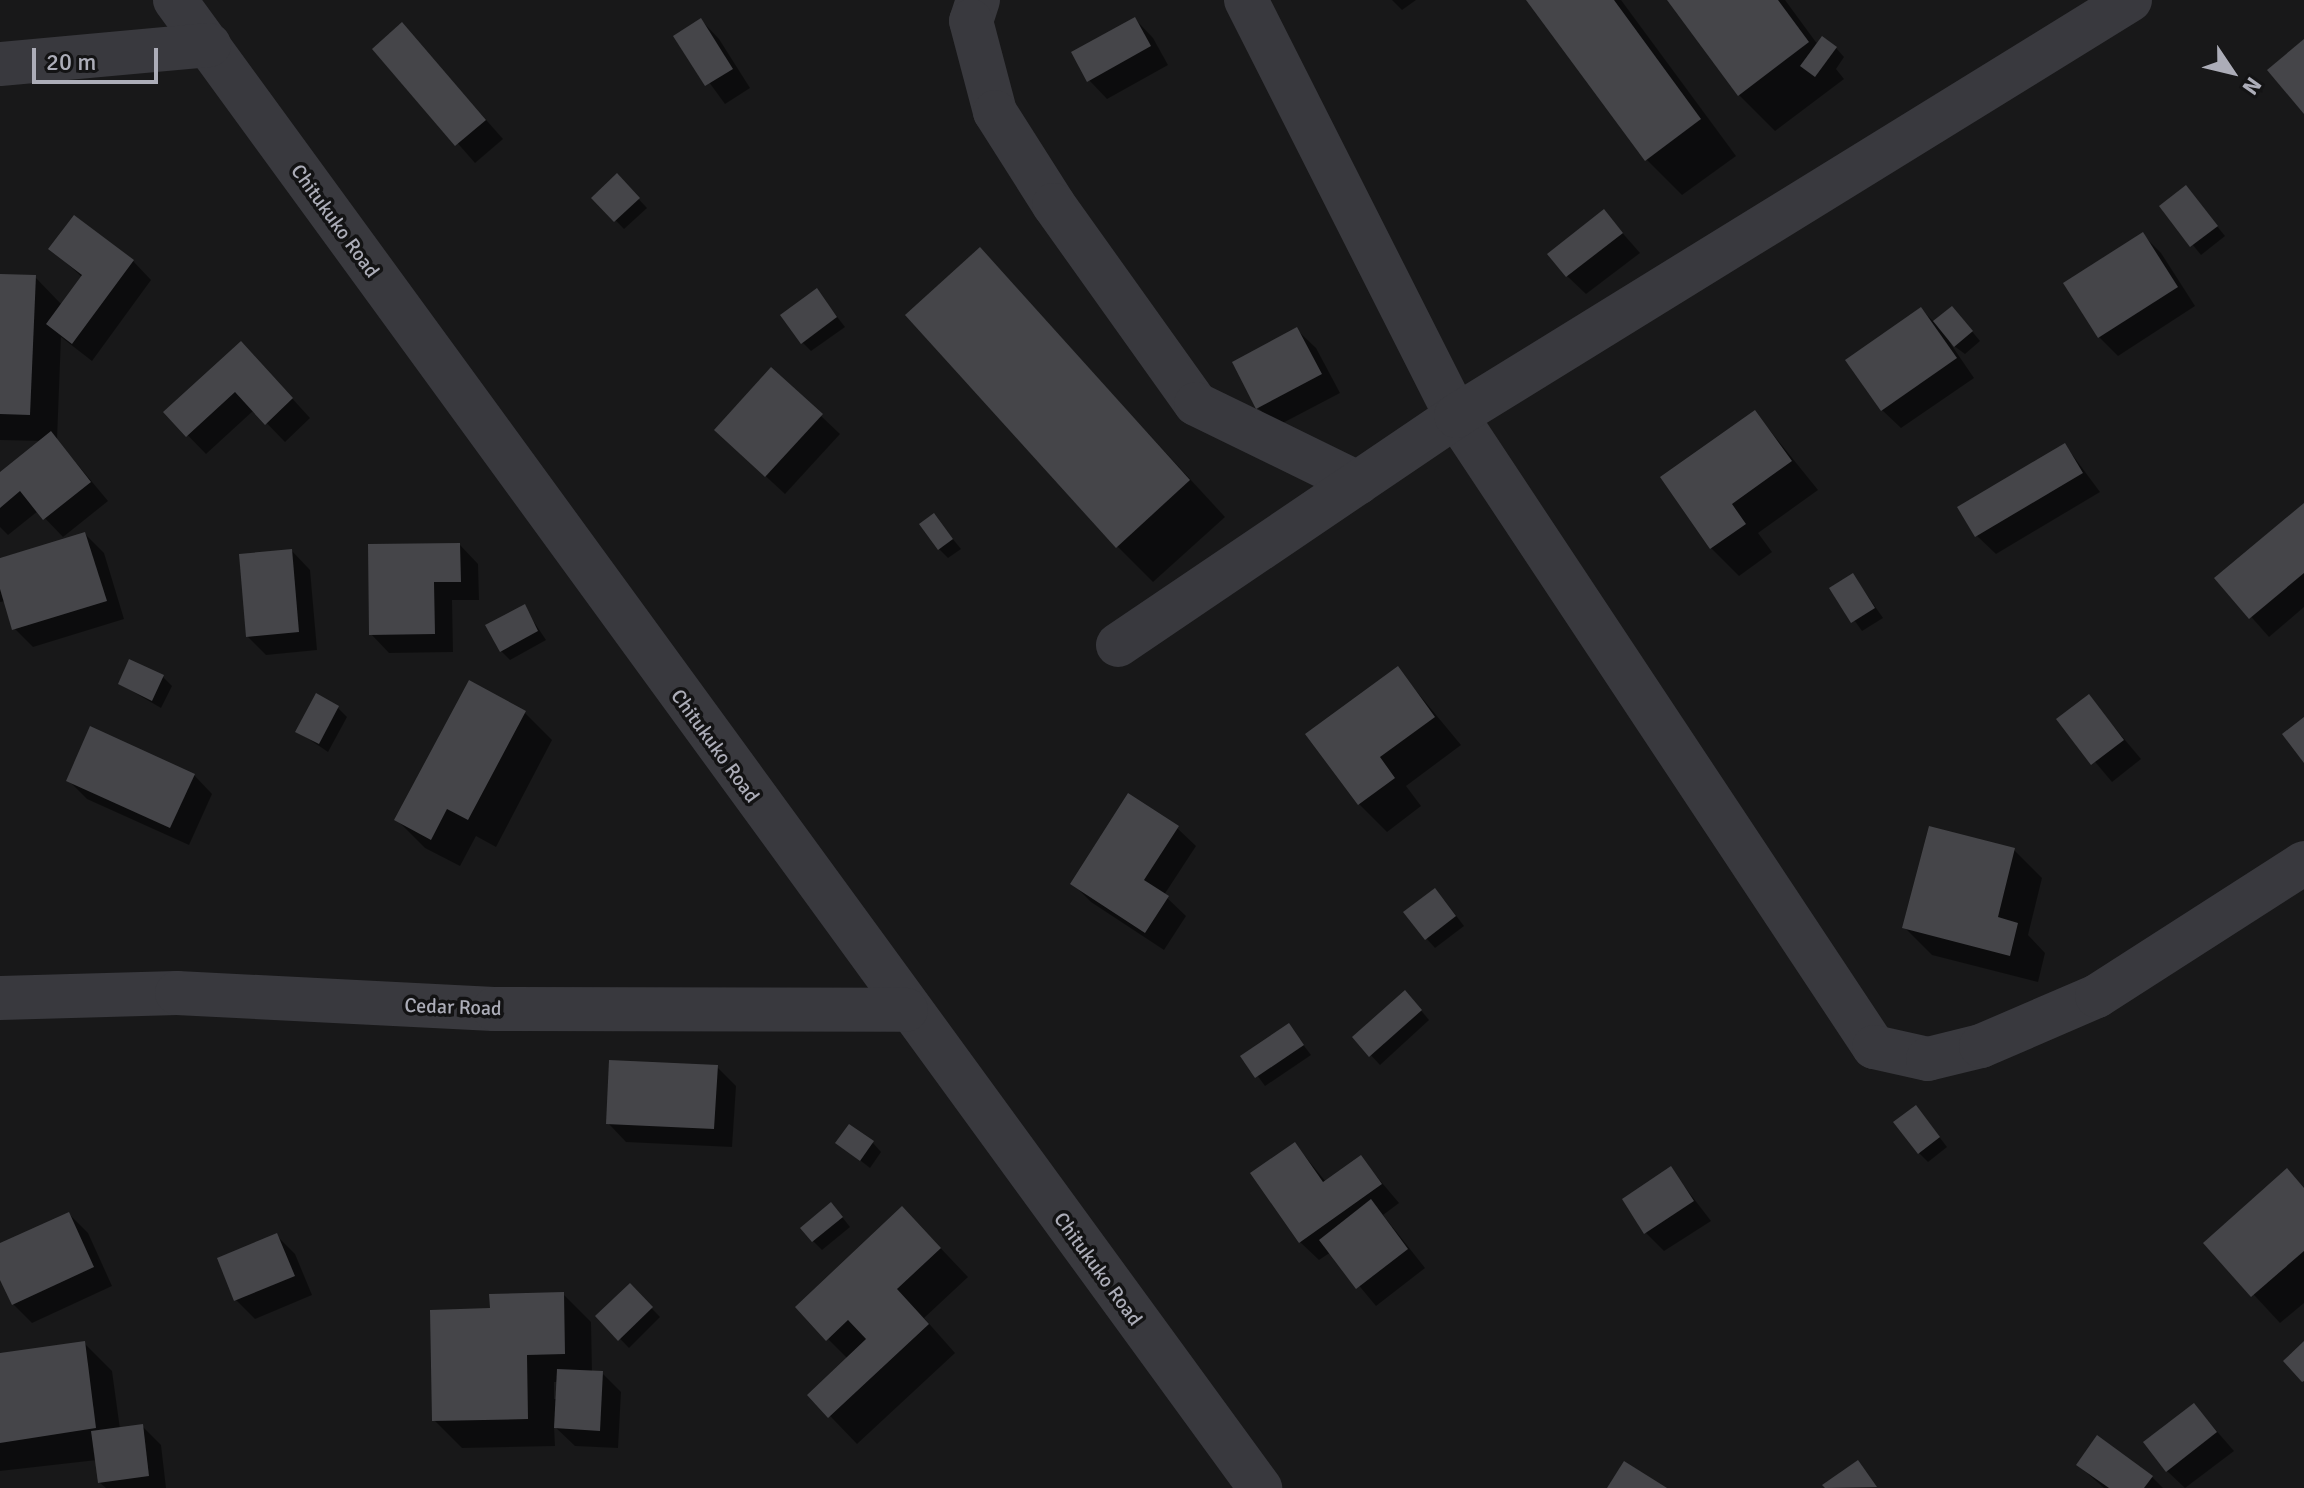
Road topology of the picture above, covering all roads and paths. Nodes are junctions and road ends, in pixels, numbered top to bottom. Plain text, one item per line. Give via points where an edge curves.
1 (175, 0) edge
2 (978, 0) edge
3 (1246, 0) edge
4 (2130, 0) edge
5 (209, 45) junction
6 (0, 64) edge
7 (1456, 416) junction
8 (1358, 483) junction
9 (1118, 645) dead end
10 (2304, 863) edge
11 (0, 998) edge
12 (906, 1010) junction
13 (1260, 1488) edge

1 - 5 street, Chitukuko Road
2 - 8 street via 971,21 995,112 1054,205 1196,404
3 - 7 street
4 - 7 street
5 - 6 street
5 - 12 street, Chitukuko Road
7 - 8 street
7 - 10 street via 1874,1047 1928,1059 1981,1046 2097,996
8 - 9 street
11 - 12 street, Cedar Road via 177,993 494,1009
12 - 13 street, Chitukuko Road

